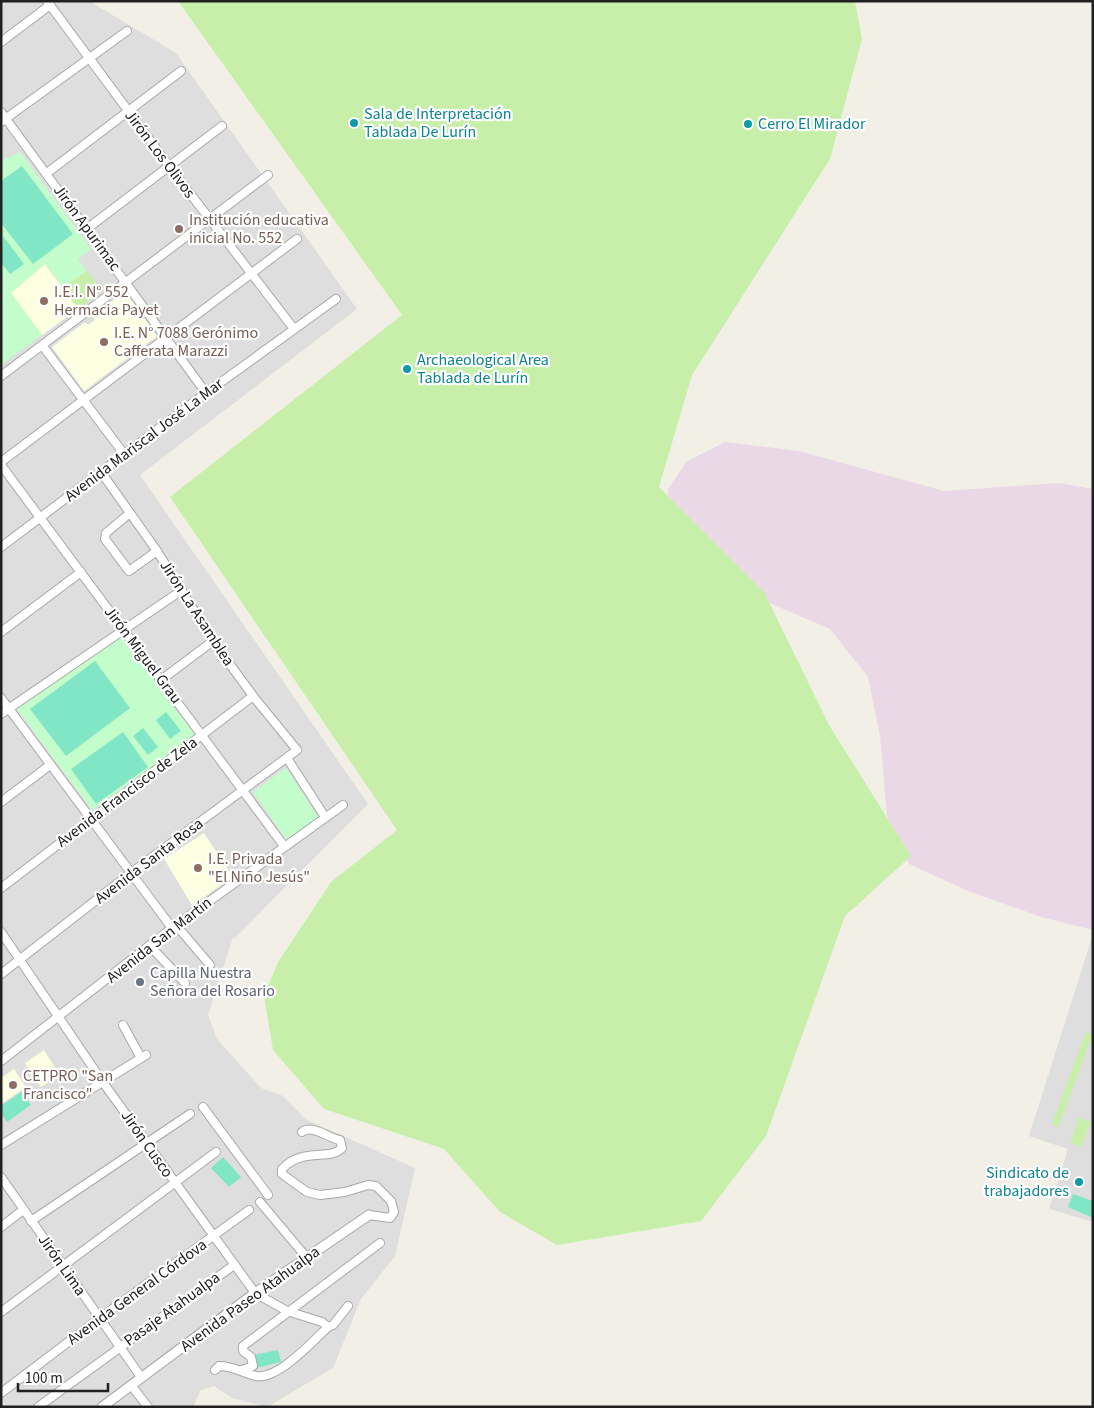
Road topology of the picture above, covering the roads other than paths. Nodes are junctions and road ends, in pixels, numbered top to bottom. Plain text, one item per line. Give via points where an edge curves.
1 (49, 3) edge
2 (127, 31) dead end
3 (1, 42) edge
4 (89, 59) junction
5 (181, 71) dead end
6 (128, 111) junction
7 (1, 112) edge
8 (4, 121) edge
9 (222, 126) dead end
10 (169, 166) junction
11 (47, 173) junction
12 (268, 175) dead end
13 (209, 219) junction
14 (88, 228) junction
15 (297, 239) dead end
16 (250, 274) junction
17 (126, 282) junction
18 (336, 299) dead end
19 (294, 329) junction
20 (165, 336) junction
21 (42, 345) junction
22 (1, 376) edge
23 (206, 393) junction
24 (83, 400) junction
25 (124, 454) junction
26 (1, 463) edge
27 (101, 472) junction
28 (130, 513) junction
29 (41, 518) junction
30 (1, 547) edge
31 (157, 551) junction
32 (81, 572) junction
33 (182, 590) junction
34 (124, 630) junction
35 (1, 632) edge
36 (214, 641) junction
37 (161, 680) junction
38 (253, 696) junction
39 (1, 698) edge
40 (9, 709) junction
41 (1, 714) edge
42 (203, 736) junction
43 (297, 750) joint
44 (287, 758) junction
45 (50, 764) junction
46 (243, 790) junction
47 (1, 802) edge
48 (343, 805) dead end
49 (325, 817) junction
50 (91, 819) junction
51 (284, 846) junction
52 (131, 873) junction
53 (1, 888) edge
54 (174, 927) junction
55 (1, 932) edge
56 (150, 946) junction
57 (21, 959) junction
58 (210, 966) dead end
59 (1, 974) edge
60 (185, 982) dead end
61 (60, 1016) junction
62 (123, 1025) dead end
63 (1, 1061) edge
64 (102, 1081) junction
65 (203, 1107) dead end
66 (190, 1114) dead end
67 (302, 1132) dead end
68 (146, 1142) junction
69 (1, 1145) edge
70 (216, 1152) dead end
71 (1, 1177) edge
72 (174, 1183) junction
73 (268, 1195) dead end
74 (260, 1202) dead end
75 (23, 1210) junction
76 (249, 1210) dead end
77 (369, 1215) joint
78 (31, 1221) junction
79 (1, 1227) edge
80 (213, 1236) junction
81 (380, 1243) dead end
82 (307, 1258) junction
83 (234, 1265) junction
84 (62, 1266) junction
85 (255, 1293) junction
86 (348, 1306) dead end
87 (287, 1311) junction
88 (1, 1312) edge
89 (100, 1318) junction
90 (325, 1324) junction
91 (120, 1346) junction
92 (215, 1370) dead end
93 (242, 1370) junction
94 (141, 1377) junction
95 (132, 1385) junction
96 (1, 1393) edge
97 (38, 1407) edge
98 (102, 1407) edge
99 (112, 1407) edge
100 (148, 1407) edge

1 - 3 street
1 - 4 street, Jirón Los Olivos
2 - 4 street
4 - 6 street, Jirón Los Olivos
4 - 8 street
5 - 6 street
6 - 10 street, Jirón Los Olivos
6 - 11 street
7 - 8 street, Jirón Apurimac
8 - 11 street, Jirón Apurimac
9 - 10 street
10 - 13 street, Jirón Los Olivos
10 - 14 street
11 - 14 street, Jirón Apurimac
12 - 13 street
13 - 16 street, Jirón Los Olivos
13 - 17 street
14 - 17 street, Jirón Apurimac
15 - 16 street
16 - 19 street, Jirón Los Olivos
16 - 20 street
17 - 20 street, Jirón Apurimac
17 - 21 street
18 - 19 street, Avenida Mariscal José La Mar
19 - 23 street, Avenida Mariscal José La Mar
20 - 23 street, Jirón Apurimac
20 - 24 street
21 - 22 street
21 - 24 street
23 - 25 street, Avenida Mariscal José La Mar
24 - 25 street
24 - 26 street
25 - 27 street, Avenida Mariscal José La Mar
26 - 29 street, Jirón Miguel Grau
27 - 28 street, Jirón La Asamblea
27 - 29 street, Avenida Mariscal José La Mar
28 - 31 street, Jirón La Asamblea
28 - 31 street via 106,533 105,539 129,571
29 - 30 street, Avenida Mariscal José La Mar
29 - 32 street, Jirón Miguel Grau
31 - 33 street, Jirón La Asamblea
32 - 34 street, Jirón Miguel Grau
32 - 35 street
33 - 34 street
33 - 36 street, Jirón La Asamblea
34 - 37 street, Jirón Miguel Grau
34 - 40 street
36 - 37 street
36 - 38 street, Jirón La Asamblea
37 - 42 street, Jirón Miguel Grau
38 - 42 street, Avenida Francisco de Zela
38 - 43 street, Jirón La Asamblea
39 - 40 street
40 - 41 street
40 - 45 street
42 - 46 street, Jirón Miguel Grau
42 - 50 street, Avenida Francisco de Zela
43 - 44 street, Avenida Santa Rosa
44 - 46 street, Avenida Santa Rosa
44 - 49 street
45 - 47 street
45 - 50 street
46 - 51 street, Jirón Miguel Grau
46 - 52 street, Avenida Santa Rosa
48 - 49 street, Avenida San Martín
49 - 51 street, Avenida San Martín
50 - 52 street
50 - 53 street, Avenida Francisco de Zela
51 - 54 street, Avenida San Martín
52 - 54 street
52 - 57 street, Avenida Santa Rosa
54 - 56 street, Avenida San Martín
54 - 58 street
55 - 57 street, Jirón Cusco
56 - 60 street
56 - 61 street, Avenida San Martín
57 - 59 street, Avenida Santa Rosa
57 - 61 street, Jirón Cusco
61 - 63 street, Avenida San Martín
61 - 64 street, Jirón Cusco
62 - 64 street via 144,1057
64 - 68 street, Jirón Cusco
64 - 69 street
65 - 73 street
66 - 68 street
67 - 77 street via 313,1129 340,1140 342,1148 334,1153 303,1155 293,1159 282,1169 282,1174 307,1192 320,1196 376,1186 391,1201 394,1212 390,1218
68 - 72 street, Jirón Cusco
68 - 78 street
70 - 72 street
71 - 75 street, Jirón Lima
72 - 80 street, Jirón Cusco
72 - 84 street
74 - 82 street
75 - 78 street, Jirón Lima
75 - 79 street
76 - 80 street, Avenida General Córdova
77 - 82 street, Avenida Paseo Atahualpa
78 - 84 street, Jirón Lima
80 - 83 street, Jirón Cusco
80 - 89 street, Avenida General Córdova
81 - 87 street
82 - 85 street, Avenida Paseo Atahualpa
83 - 85 street, Jirón Cusco
83 - 91 street, Pasaje Atahualpa
84 - 88 street
84 - 89 street, Jirón Lima
85 - 87 street, Jirón Cusco
85 - 94 street, Avenida Paseo Atahualpa
86 - 90 street via 333,1325
87 - 90 street, Jirón Cusco
87 - 93 street via 243,1346 252,1357 253,1366
89 - 91 street, Jirón Lima
89 - 96 street, Avenida General Córdova
90 - 93 street via 298,1356 284,1366 257,1376
91 - 94 street, Jirón Lima
91 - 97 street, Pasaje Atahualpa
92 - 93 street via 219,1366
94 - 95 street, Avenida Paseo Atahualpa
95 - 98 street, Avenida Paseo Atahualpa
95 - 99 street, Avenida Paseo Atahualpa
95 - 100 street

